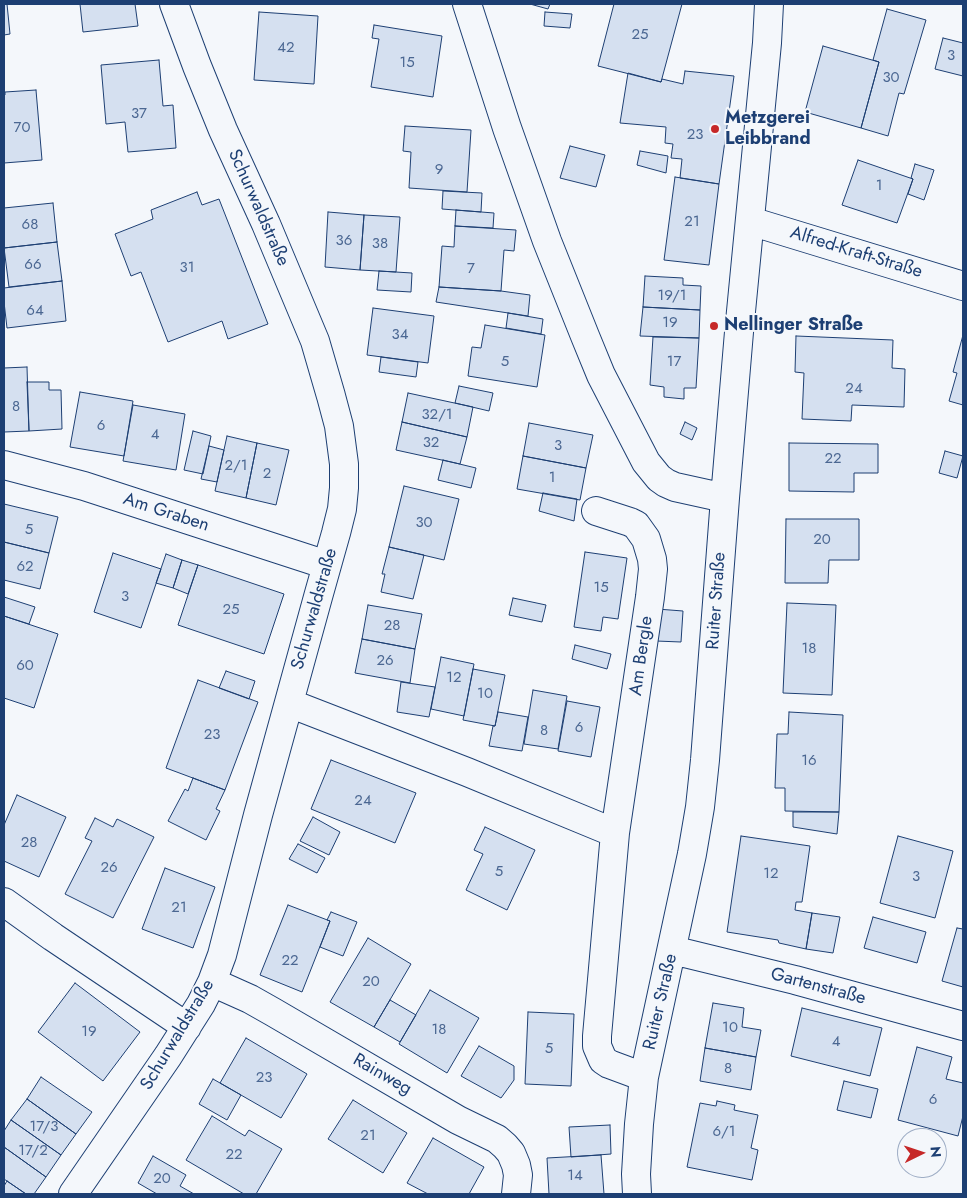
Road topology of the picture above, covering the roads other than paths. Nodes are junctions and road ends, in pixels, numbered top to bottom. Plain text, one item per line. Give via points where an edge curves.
1 (174, 4) edge
2 (467, 4) edge
3 (769, 4) edge
4 (750, 221) junction
5 (963, 286) edge
6 (4, 465) edge
7 (725, 498) junction
8 (596, 511) dead end
9 (327, 565) junction
10 (289, 703) junction
11 (615, 833) junction
12 (4, 902) edge
13 (672, 950) junction
14 (212, 982) junction
15 (963, 1026) edge
16 (187, 1027) junction
17 (644, 1077) junction
18 (73, 1194) edge
19 (516, 1194) edge
20 (637, 1194) edge

1 - 9 street, Schurwaldstraße via 223,130 298,298 331,396 339,426 344,488 342,510
2 - 7 street via 561,276 601,375 646,462 666,483
3 - 4 street, Ruiter Straße
4 - 5 street, Alfred-Kraft-Straße
4 - 7 street, Ruiter Straße
6 - 9 street, Am Graben via 77,484
7 - 13 street, Ruiter Straße via 706,760 692,854
8 - 11 street, Am Bergle via 636,525 646,538 653,569
9 - 10 street, Schurwaldstraße
10 - 11 street
10 - 14 street, Schurwaldstraße
11 - 17 street, Am Bergle via 597,1046 603,1060 609,1064
12 - 16 street
13 - 15 street, Gartenstraße
13 - 17 street, Ruiter Straße
14 - 16 street, Schurwaldstraße
14 - 19 street, Rainweg via 273,1012 497,1140 505,1146 516,1165
16 - 18 street, Schurwaldstraße
17 - 20 street, Ruiter Straße via 638,1124

